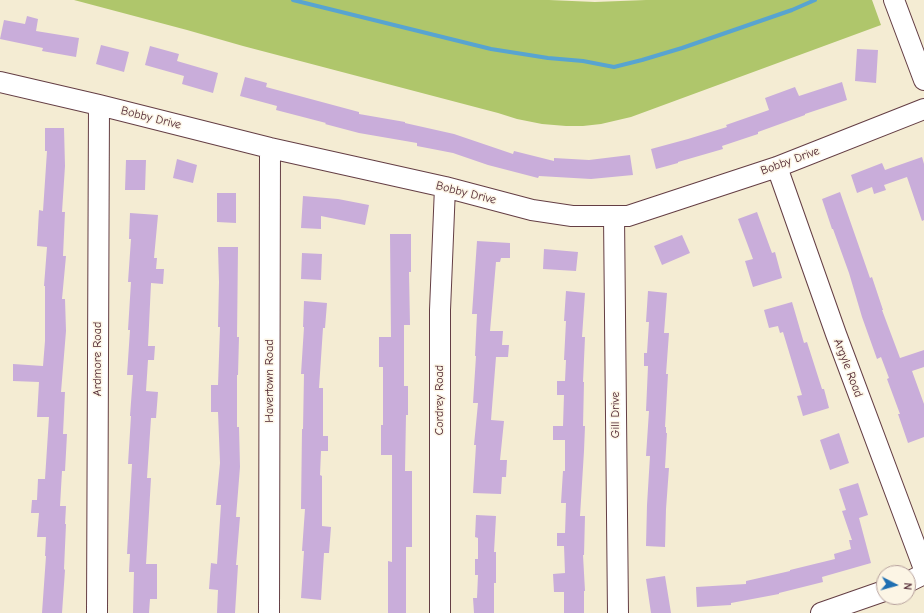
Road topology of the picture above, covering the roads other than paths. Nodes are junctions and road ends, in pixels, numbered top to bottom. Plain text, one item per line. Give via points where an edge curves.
1 (894, 0) edge
2 (924, 80) edge
3 (0, 82) edge
4 (99, 105) junction
5 (924, 109) edge
6 (270, 148) junction
7 (777, 167) junction
8 (445, 187) junction
9 (614, 216) junction
10 (924, 569) edge
11 (876, 594) edge
12 (97, 613) edge
13 (269, 613) edge
14 (440, 613) edge
15 (618, 613) edge
16 (821, 613) edge

1 - 2 street
3 - 4 street, Bobby Drive
4 - 6 street, Bobby Drive
4 - 12 street, Ardmore Road
5 - 7 street, Bobby Drive
6 - 8 street, Bobby Drive
6 - 13 street, Havertown Road
7 - 9 street, Bobby Drive via 628,216
7 - 10 street, Argyle Road
8 - 9 street, Bobby Drive via 532,210 572,216
8 - 14 street, Cordrey Road via 440,310
9 - 15 street, Gill Drive
11 - 16 street

